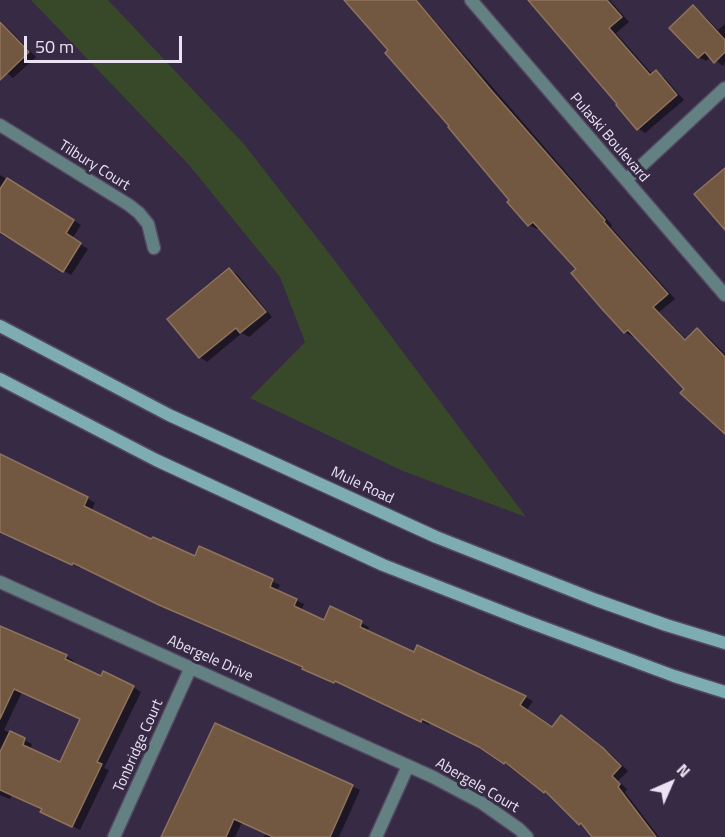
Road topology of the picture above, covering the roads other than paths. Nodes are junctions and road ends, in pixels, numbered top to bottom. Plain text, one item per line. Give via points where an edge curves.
1 (471, 0) edge
2 (725, 88) edge
3 (0, 125) edge
4 (626, 180) junction
5 (154, 248) dead end
6 (725, 295) edge
7 (0, 326) edge
8 (0, 379) edge
9 (0, 582) edge
10 (725, 643) edge
11 (191, 667) junction
12 (725, 692) edge
13 (408, 766) junction
14 (114, 837) edge
15 (376, 837) edge
16 (527, 837) edge

1 - 4 street, Pulaski Boulevard
2 - 4 street
3 - 5 street, Tilbury Court via 134,209 148,224
4 - 6 street, Pulaski Boulevard
7 - 10 main road, Mule Road via 169,415 436,537 666,626
8 - 12 main road via 156,460 383,565
9 - 11 street, Abergele Drive
11 - 13 street, Abergele Drive
11 - 14 street, Tonbridge Court
13 - 15 street
13 - 16 street, Abergele Court via 482,803

